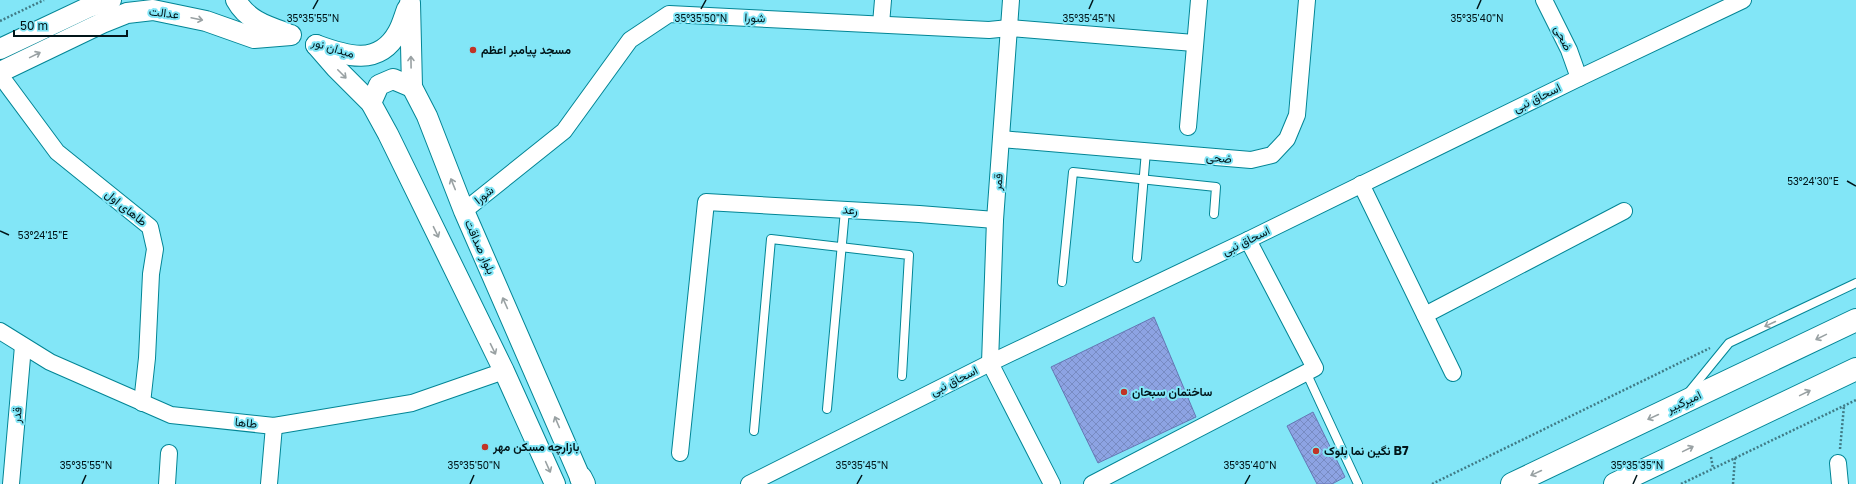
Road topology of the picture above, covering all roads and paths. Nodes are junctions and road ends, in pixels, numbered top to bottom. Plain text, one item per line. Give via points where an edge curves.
1 (44, 0) edge
2 (111, 0) edge
3 (236, 0) edge
4 (883, 0) edge
5 (1011, 0) edge
6 (1198, 0) edge
7 (1307, 0) edge
8 (1544, 0) edge
9 (1743, 0) edge
10 (410, 1) edge
11 (0, 21) edge
12 (881, 24) junction
13 (1009, 28) junction
14 (291, 35) junction
15 (1194, 43) junction
16 (316, 45) junction
17 (0, 48) edge
18 (0, 74) edge
19 (1579, 78) junction
20 (412, 87) junction
21 (371, 103) junction
22 (1188, 127) dead end
23 (1001, 139) junction
24 (1146, 151) junction
25 (1143, 180) junction
26 (1361, 184) junction
27 (845, 210) junction
28 (464, 211) junction
29 (1624, 211) dead end
30 (1214, 214) dead end
31 (995, 220) junction
32 (1248, 240) junction
33 (841, 248) junction
34 (1137, 258) dead end
35 (1062, 282) dead end
36 (1856, 284) edge
37 (1425, 315) junction
38 (1856, 320) edge
39 (0, 331) edge
40 (24, 346) junction
41 (1714, 346) dead end
42 (990, 363) junction
43 (1856, 369) edge
44 (504, 371) junction
45 (1306, 372) junction
46 (1453, 373) dead end
47 (902, 376) dead end
48 (1856, 400) edge
49 (142, 403) junction
50 (1679, 404) junction
51 (1844, 406) junction
52 (827, 409) dead end
53 (274, 426) junction
54 (754, 431) dead end
55 (169, 453) dead end
56 (680, 453) dead end
57 (1735, 458) junction
58 (1838, 463) joint
59 (583, 482) edge
60 (10, 484) edge
61 (167, 484) edge
62 (269, 484) edge
63 (555, 484) edge
64 (750, 484) edge
65 (1052, 484) edge
66 (1092, 484) edge
67 (1358, 484) edge
68 (1432, 484) edge
69 (1512, 484) edge
70 (1615, 484) edge
71 (1681, 484) edge
72 (1733, 484) edge
73 (1840, 484) edge

1 - 11 path
2 - 17 street via 89,7
3 - 14 street, میدان نور via 254,21
4 - 12 street
5 - 13 street, قمر
6 - 15 street
7 - 24 street, ضحی via 1297,115 1287,139 1272,155 1251,160
8 - 19 street, ضحی via 1569,50
9 - 19 street, اسحاق نبی
10 - 16 street, میدان نور via 398,33 382,52 361,57
20 -> 10 street, بلوار صداقت
12 - 13 street, شورا via 990,30
12 - 28 street, شورا via 668,14 630,40 564,131
13 - 15 street, شورا
13 - 23 street, قمر
14 - 16 street, میدان نور
18 -> 14 street, عدالت via 127,13 161,11 206,20 254,38
15 - 22 street
16 -> 21 street
18 - 49 street, طاهای اول via 57,152 150,227 155,249
19 - 26 street, اسحاق نبی
20 - 21 street via 393,79 379,85
28 -> 20 street, بلوار صداقت via 427,116
21 -> 44 street
23 - 24 street, ضحی
23 - 31 street, قمر
24 - 25 lane
25 - 30 lane via 1216,187
25 - 34 lane
25 - 35 lane via 1073,172
26 - 32 street, اسحاق نبی
26 - 37 street
27 - 31 street, رعد
27 - 33 lane
27 - 56 street, رعد via 706,202
59 -> 28 street, بلوار صداقت
29 - 37 street
31 - 42 street, قمر
32 - 42 street, اسحاق نبی
32 - 45 street via 1316,368
33 - 47 lane via 909,255
33 - 52 lane
33 - 54 lane via 772,239
36 -> 50 lane via 1730,343
37 - 46 street
38 -> 50 main road, امیرکبیر
39 - 40 street, طاها
40 - 49 street, طاها via 50,362
40 - 60 street, قدر
41 - 68 path
42 - 64 street, اسحاق نبی
42 - 65 street
70 -> 43 main road
44 - 53 street, طاها via 412,403
44 -> 63 street
45 - 66 street
45 - 67 lane
48 - 51 path
49 - 53 street, طاها via 171,415
50 -> 69 main road, امیرکبیر
51 - 57 path
51 - 58 path
53 - 62 street
55 - 61 street
57 - 71 path
57 - 72 path
58 - 73 street

